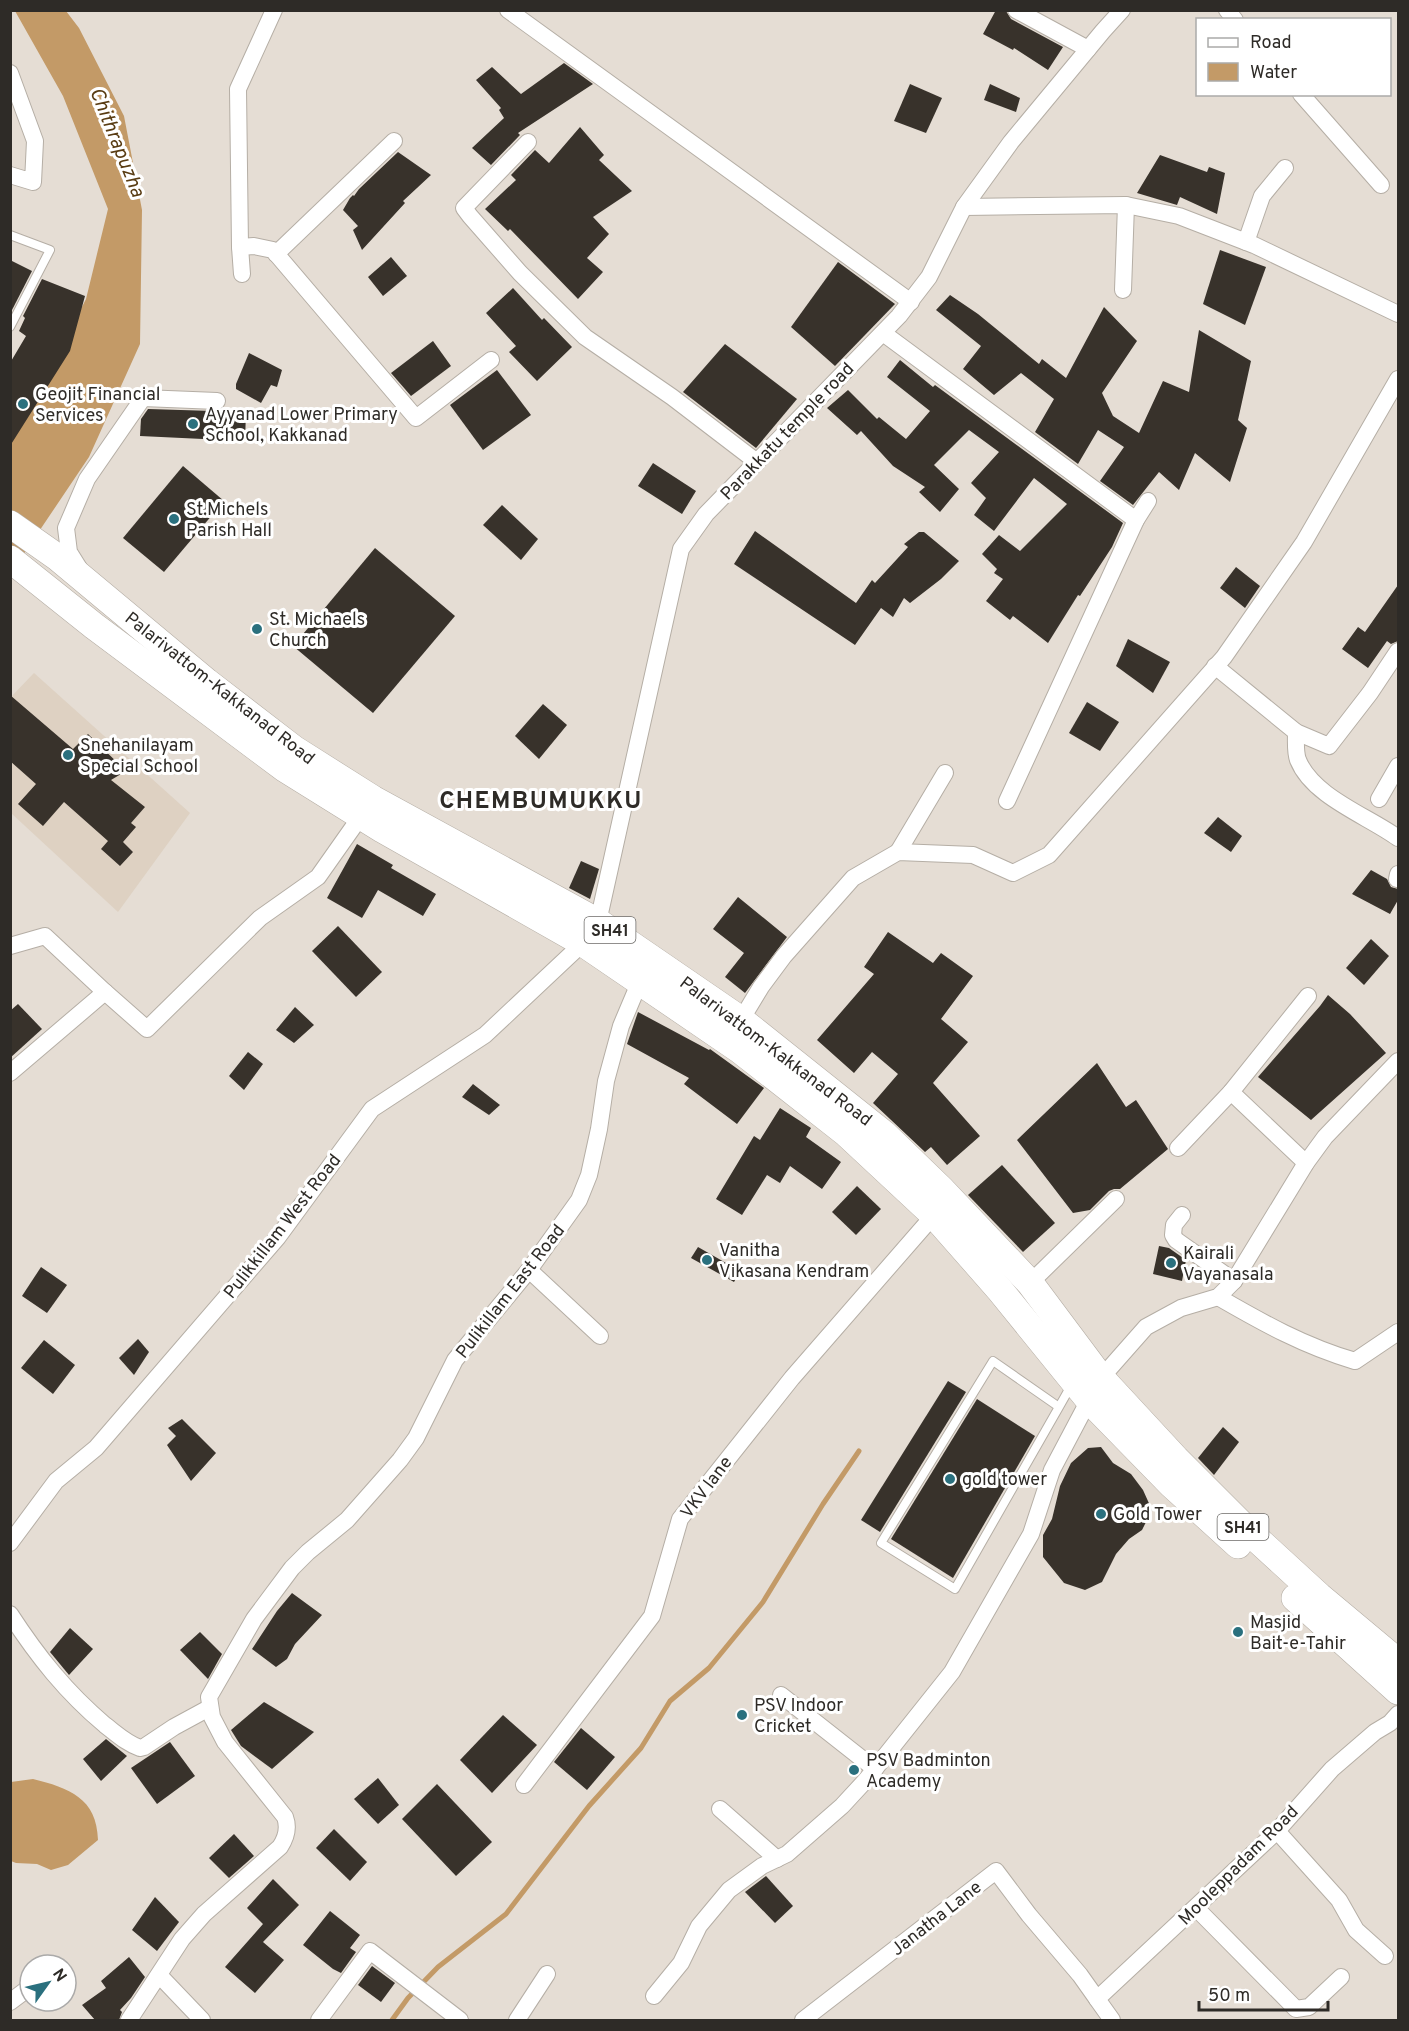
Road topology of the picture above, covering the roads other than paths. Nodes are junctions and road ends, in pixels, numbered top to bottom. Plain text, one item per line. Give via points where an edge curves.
1 (274, 10) edge
2 (508, 10) edge
3 (1016, 10) edge
4 (1122, 10) edge
5 (1088, 49) junction
6 (10, 73) edge
7 (1303, 96) edge
8 (394, 141) dead end
9 (528, 142) dead end
10 (1285, 168) dead end
11 (10, 175) edge
12 (1380, 185) dead end
13 (1126, 205) junction
14 (964, 207) junction
15 (10, 236) edge
16 (1246, 242) junction
17 (240, 247) junction
18 (276, 254) junction
19 (242, 274) dead end
20 (1123, 290) dead end
21 (910, 302) junction
22 (1398, 314) edge
23 (10, 327) edge
24 (883, 333) junction
25 (491, 360) dead end
26 (1398, 380) edge
27 (217, 401) dead end
28 (757, 462) junction
29 (1148, 501) dead end
30 (1136, 520) junction
31 (10, 524) edge
32 (10, 559) edge
33 (92, 589) junction
34 (1398, 651) edge
35 (1215, 666) junction
36 (1296, 732) junction
37 (1398, 766) edge
38 (945, 773) dead end
39 (1379, 800) dead end
40 (1007, 801) dead end
41 (361, 816) junction
42 (1398, 838) edge
43 (898, 852) junction
44 (591, 932) junction
45 (10, 946) edge
46 (640, 981) junction
47 (105, 992) junction
48 (1308, 996) dead end
49 (741, 1020) junction
50 (762, 1052) junction
51 (1398, 1061) edge
52 (10, 1073) edge
53 (1231, 1092) junction
54 (1178, 1148) dead end
55 (1306, 1163) junction
56 (1116, 1199) dead end
57 (934, 1215) junction
58 (1182, 1215) dead end
59 (529, 1270) junction
60 (1234, 1281) junction
61 (1030, 1283) junction
62 (1218, 1297) junction
63 (1398, 1332) edge
64 (600, 1336) dead end
65 (1088, 1386) junction
66 (1059, 1407) junction
67 (10, 1543) edge
68 (10, 1614) edge
69 (1398, 1662) edge
70 (1398, 1691) edge
71 (781, 1695) dead end
72 (210, 1708) junction
73 (1398, 1714) edge
74 (875, 1769) junction
75 (524, 1785) dead end
76 (720, 1809) dead end
77 (1277, 1831) junction
78 (777, 1859) junction
79 (1196, 1908) junction
80 (1385, 1956) dead end
81 (547, 1974) dead end
82 (159, 1975) junction
83 (1341, 1977) dead end
84 (654, 1996) dead end
85 (1097, 1999) junction
86 (129, 2020) edge
87 (202, 2020) edge
88 (318, 2020) edge
89 (460, 2020) edge
90 (517, 2020) edge
91 (804, 2020) edge
92 (1112, 2020) edge

1 - 17 street via 238,89
2 - 21 street
3 - 5 street
4 - 5 street, Parakkatu temple road
5 - 14 street, Parakkatu temple road via 1011,142
6 - 11 street via 35,141 33,182
7 - 12 street
8 - 18 street
9 - 28 street via 464,208 520,273 585,337
10 - 16 street via 1262,196
13 - 14 street
13 - 16 street via 1179,216
13 - 20 street
14 - 21 street, Parakkatu temple road via 929,278
15 - 23 lane via 51,250
16 - 22 street
17 - 18 street via 254,246
17 - 19 street
18 - 25 street via 416,418
21 - 24 street, Parakkatu temple road
24 - 28 street, Parakkatu temple road
24 - 30 street
26 - 35 street via 1304,542
27 - 33 street via 143,398 87,479 66,528 69,552
28 - 44 street, Parakkatu temple road via 706,514 681,549
29 - 30 street
30 - 40 street
31 - 33 main road, Palarivattom-Kakkanad Road / SH41 via 57,557
32 - 41 main road via 284,768
33 - 44 main road, Palarivattom-Kakkanad Road / SH41 via 294,749
34 - 36 street via 1329,746
35 - 36 street
35 - 43 street via 1049,855 1013,873 973,855
36 - 42 street via 1297,758 1314,784
37 - 39 street
38 - 43 street
41 - 44 main road
41 - 47 street via 318,878 260,918 147,1029
43 - 49 street via 853,878 784,956
44 - 46 main road
44 - 49 main road, Palarivattom-Kakkanad Road / SH41
44 - 67 street, Pulikkillam West Road via 485,1035 372,1109 278,1237 96,1448 56,1481
45 - 47 street via 45,936
46 - 50 main road
46 - 59 street, Pulikillam East Road via 621,1026 606,1081 585,1189
47 - 52 street
48 - 53 street
49 - 50 main road, Palarivattom-Kakkanad Road / SH41
50 - 57 main road
50 - 61 main road, Palarivattom-Kakkanad Road / SH41 via 884,1134
51 - 55 street via 1325,1137
53 - 54 street
53 - 55 street
55 - 60 street
56 - 61 street
57 - 65 main road
57 - 75 street, VKV lane via 792,1378 680,1518 652,1616
58 - 60 street via 1174,1225 1176,1240
59 - 64 street
59 - 72 street, Pulikillam East Road via 455,1360 416,1438 400,1460 347,1520 292,1568 272,1594 213,1689
60 - 62 street
61 - 65 main road, Palarivattom-Kakkanad Road / SH41
62 - 63 street via 1289,1337 1355,1361
62 - 65 street via 1180,1308 1146,1327
65 - 66 lane
65 - 69 main road, Palarivattom-Kakkanad Road / SH41 via 1176,1459 1319,1596
65 - 70 main road via 1172,1485
65 - 74 street via 1030,1534 977,1630 952,1672
66 - 66 lane via 955,1589 881,1543 993,1361
68 - 72 street via 34,1651 74,1696 135,1746 144,1747
71 - 74 street
72 - 82 street via 225,1742 285,1818 286,1834 280,1847 187,1932
73 - 77 street, Mooleppadam Road via 1332,1769
74 - 78 street via 842,1806
76 - 78 street
77 - 79 street, Mooleppadam Road
77 - 80 street via 1339,1900 1356,1930
78 - 84 street via 729,1890 699,1926 681,1963
79 - 83 street via 1296,2009 1309,2007
79 - 85 street, Mooleppadam Road
81 - 90 street
82 - 86 street
82 - 87 street
85 - 91 street, Janatha Lane via 996,1871
85 - 92 street
88 - 89 street via 370,1951

